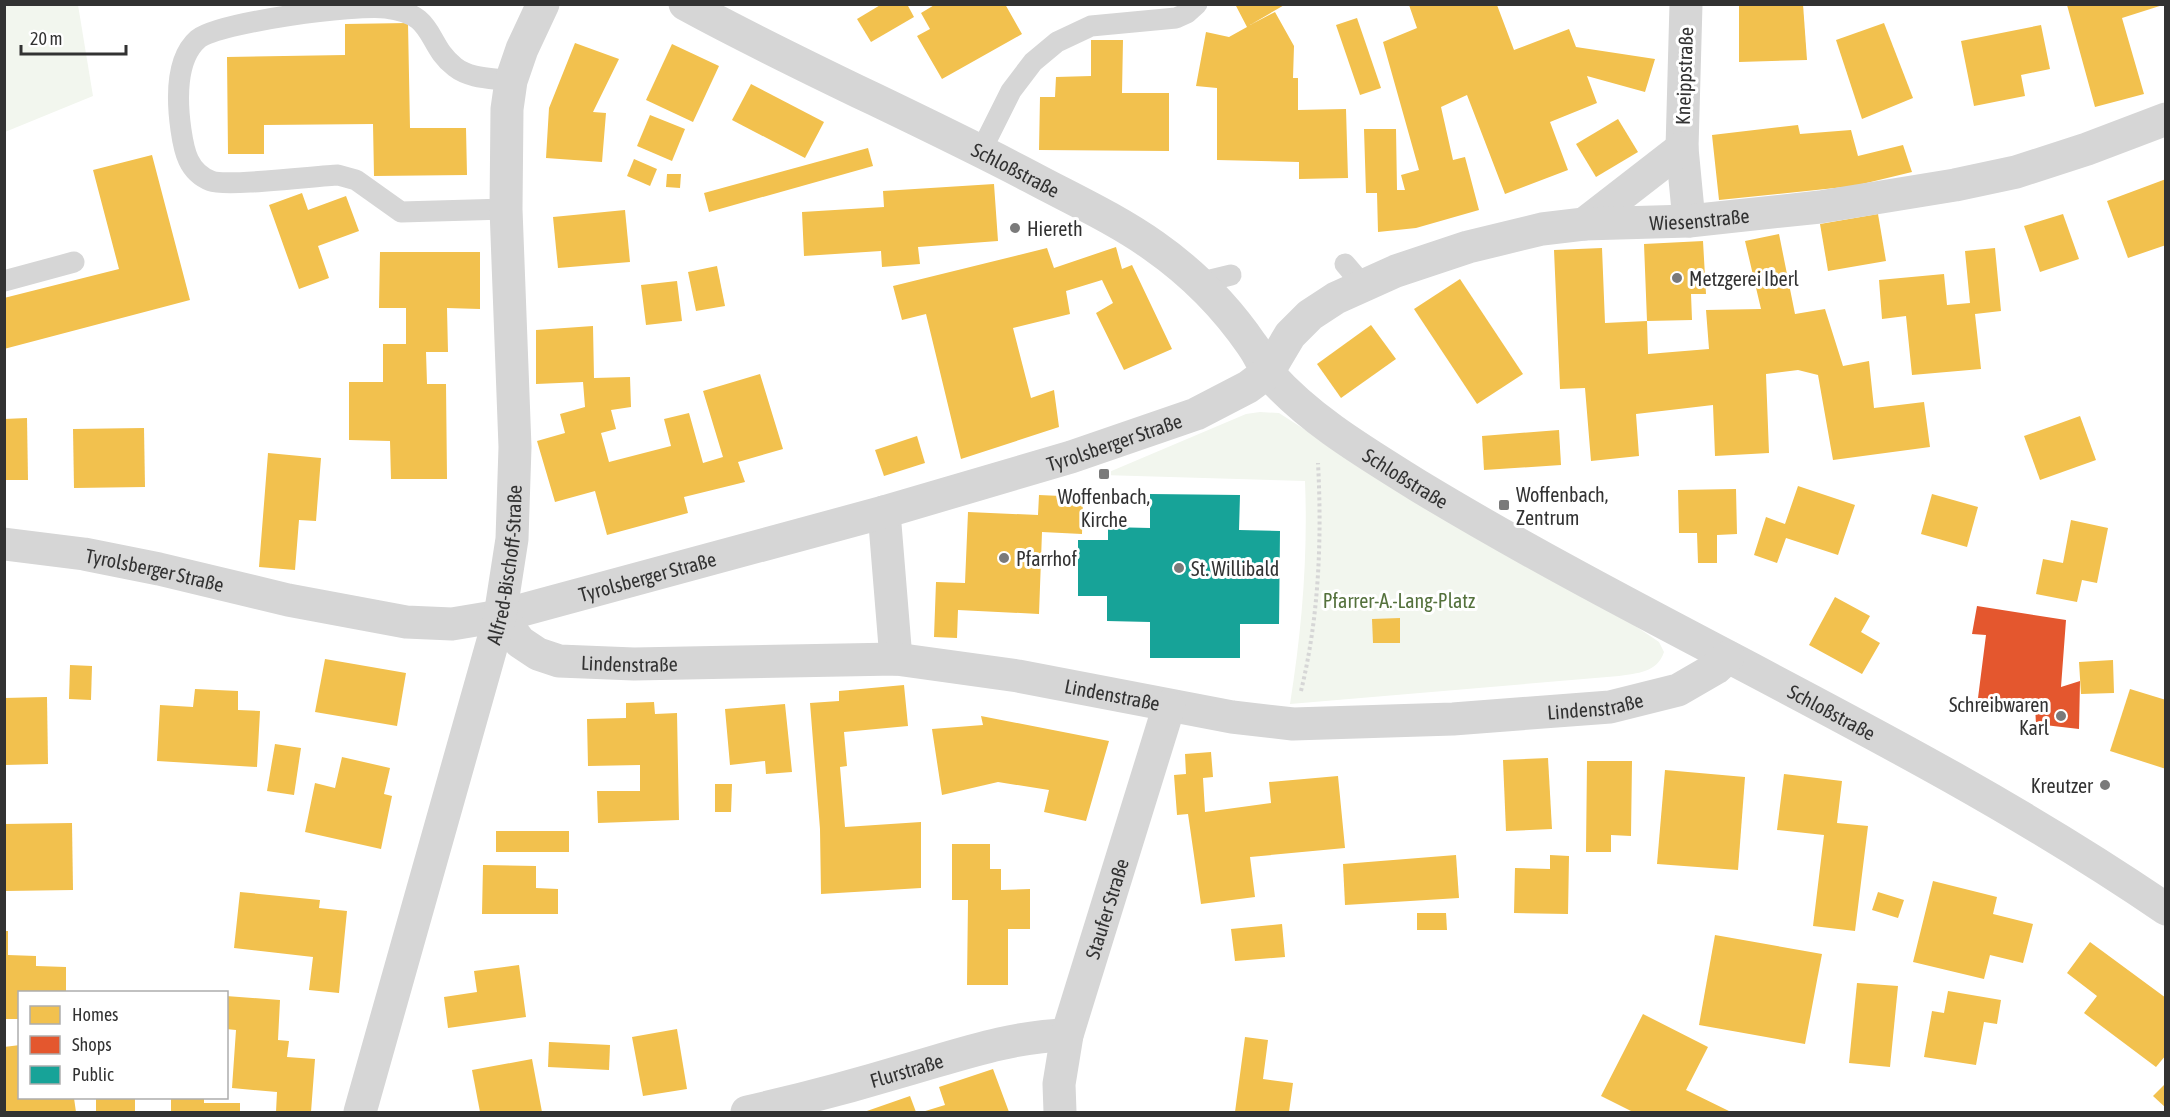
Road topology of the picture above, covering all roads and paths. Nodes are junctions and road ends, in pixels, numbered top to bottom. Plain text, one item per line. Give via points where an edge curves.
1 (543, 4) edge
2 (685, 4) edge
3 (1197, 4) edge
4 (1686, 4) edge
5 (511, 81) junction
6 (2166, 119) edge
7 (1682, 148) junction
8 (981, 151) junction
9 (506, 209) junction
10 (1689, 221) junction
11 (1584, 224) junction
12 (74, 262) dead end
13 (1231, 275) dead end
14 (4, 282) edge
15 (1198, 283) junction
16 (1268, 372) junction
17 (1316, 418) junction
18 (884, 512) junction
19 (4, 544) edge
20 (500, 616) junction
21 (1728, 657) junction
22 (896, 659) junction
23 (1169, 706) junction
24 (1293, 724) junction
25 (2166, 909) edge
26 (1067, 1035) junction
27 (360, 1113) edge
28 (747, 1113) edge
29 (1060, 1113) edge

1 - 5 street, Alfred-Bischoff-Straße
2 - 8 street, Schloßstraße
3 - 8 lane via 1176,18 1091,26 1057,42 1033,62 1011,91
4 - 7 street, Kneippstraße
5 - 9 street, Alfred-Bischoff-Straße
5 - 9 lane via 474,76 454,66 425,24 408,12 384,7 270,19 221,29 198,39 183,63 178,105 184,153 194,170 212,182 338,174 356,180 401,212
6 - 10 street, Wiesenstraße via 2016,172 1820,207
7 - 10 street, Kneippstraße
7 - 11 street, Kneippstraße
8 - 15 street, Schloßstraße via 1149,242
9 - 20 street, Alfred-Bischoff-Straße via 514,447 512,539
10 - 11 street, Wiesenstraße
11 - 16 street, Wiesenstraße via 1542,230 1354,274 1290,335
12 - 14 lane
13 - 15 lane
15 - 16 street, Schloßstraße via 1228,314
16 - 17 street, Schloßstraße
16 - 18 street, Tyrolsberger Straße via 1223,401 1177,421
17 - 21 street, Schloßstraße via 1482,523
17 - 24 path via 1321,526 1310,652
18 - 20 street, Tyrolsberger Straße
18 - 22 street
19 - 20 street, Tyrolsberger Straße via 106,558 288,600 406,622 452,624
20 - 22 street, Lindenstraße via 520,642 538,654 559,660 634,664
20 - 27 street, Alfred-Bischoff-Straße
21 - 24 street, Lindenstraße via 1678,690 1610,707 1453,719
21 - 25 street, Schloßstraße via 1918,756 2090,857
22 - 23 street, Lindenstraße via 1018,676
23 - 24 street, Lindenstraße
23 - 26 street, Staufer Straße
26 - 28 street, Flurstraße via 1038,1035 990,1046
26 - 29 street, Staufer Straße via 1059,1084

